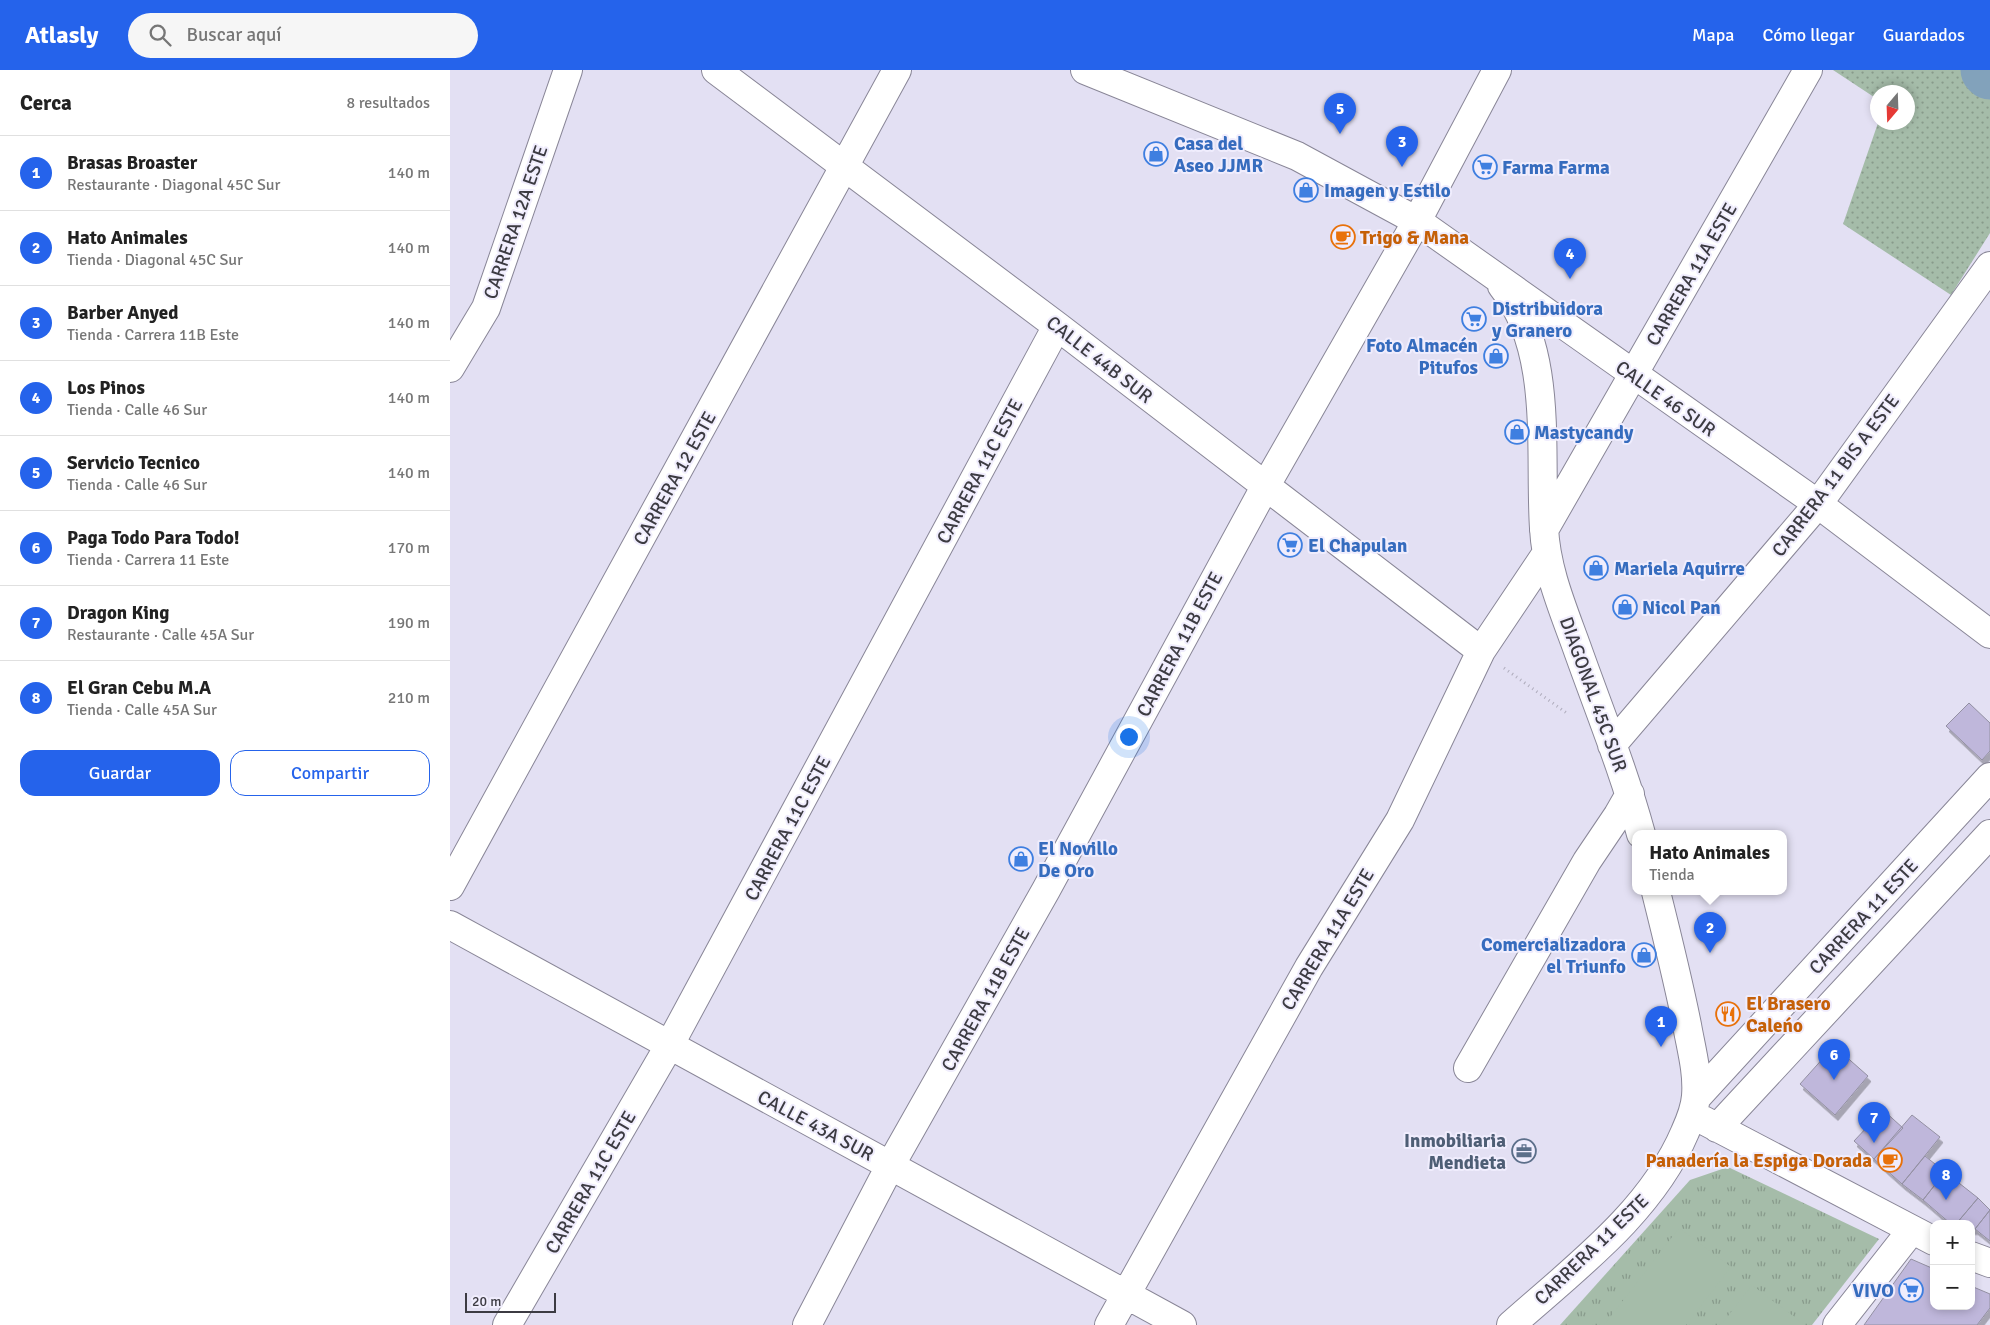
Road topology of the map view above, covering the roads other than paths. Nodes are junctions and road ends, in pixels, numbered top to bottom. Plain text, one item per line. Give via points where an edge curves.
1 (568, 70) edge
2 (716, 70) edge
3 (897, 70) edge
4 (1085, 70) edge
5 (1497, 70) edge
6 (1808, 70) edge
7 (1141, 80) edge
8 (844, 167) junction
9 (1417, 220) junction
10 (1990, 266) edge
11 (1495, 278) junction
12 (1057, 326) junction
13 (450, 368) edge
14 (1633, 374) junction
15 (1265, 487) junction
16 (1818, 504) junction
17 (1545, 542) junction
18 (1990, 634) edge
19 (1482, 651) junction
20 (1612, 745) junction
21 (1990, 777) edge
22 (1630, 794) junction
23 (1641, 830) edge
24 (1990, 834) edge
25 (450, 886) edge
26 (1657, 895) edge
27 (450, 925) edge
28 (669, 1046) junction
29 (1468, 1068) dead end
30 (1694, 1106) junction
31 (1717, 1128) junction
32 (890, 1166) junction
33 (1922, 1236) edge
34 (1975, 1257) edge
35 (1990, 1263) edge
36 (1125, 1294) junction
37 (507, 1325) edge
38 (808, 1325) edge
39 (1109, 1325) edge
40 (1182, 1325) edge
41 (1511, 1325) edge
42 (1837, 1325) edge

1 - 13 street, CARRERA 12A ESTE via 486,308
2 - 8 street, CALLE 44B SUR
3 - 8 street, CARRERA 12 ESTE
4 - 7 street, CALLE 46 SUR
5 - 9 street, CARRERA 11B ESTE
6 - 14 street, CARRERA 11A ESTE
7 - 9 street, CALLE 46 SUR via 1297,156
8 - 12 street, CALLE 44B SUR
8 - 25 street, CARRERA 12 ESTE
9 - 11 street, CALLE 46 SUR
9 - 15 street, CARRERA 11B ESTE
10 - 16 street, CARRERA 11 BIS A ESTE
11 - 14 street, CALLE 46 SUR
11 - 17 street, DIAGONAL 45C SUR via 1512,300 1523,322 1536,373 1543,451
12 - 15 street, CALLE 44B SUR
12 - 28 street, CARRERA 11C ESTE
14 - 16 street, CALLE 46 SUR
14 - 17 street, CARRERA 11A ESTE
15 - 19 street, CALLE 44B SUR
15 - 32 street, CARRERA 11B ESTE via 1046,890
16 - 18 street, CALLE 46 SUR
16 - 20 street, CARRERA 11 BIS A ESTE
17 - 19 street, CARRERA 11A ESTE
17 - 20 street, DIAGONAL 45C SUR via 1556,590
19 - 36 street, CARRERA 11A ESTE via 1400,820 1309,967
20 - 22 street, DIAGONAL 45C SUR
21 - 30 street, CARRERA 11 ESTE
22 - 23 street, DIAGONAL 45C SUR
22 - 29 street via 1586,861
24 - 31 street, CARRERA 11 ESTE
26 - 30 street via 1695,1068
27 - 28 street, CALLE 43A SUR
28 - 32 street, CALLE 43A SUR
28 - 37 street, CARRERA 11C ESTE
30 - 31 street
30 - 41 street, CARRERA 11 ESTE via 1668,1167 1638,1206
31 - 33 street
32 - 36 street, CALLE 43A SUR
32 - 38 street, CARRERA 11B ESTE
33 - 42 street
34 - 35 street
36 - 39 street, CARRERA 11A ESTE
36 - 40 street, CALLE 43A SUR

